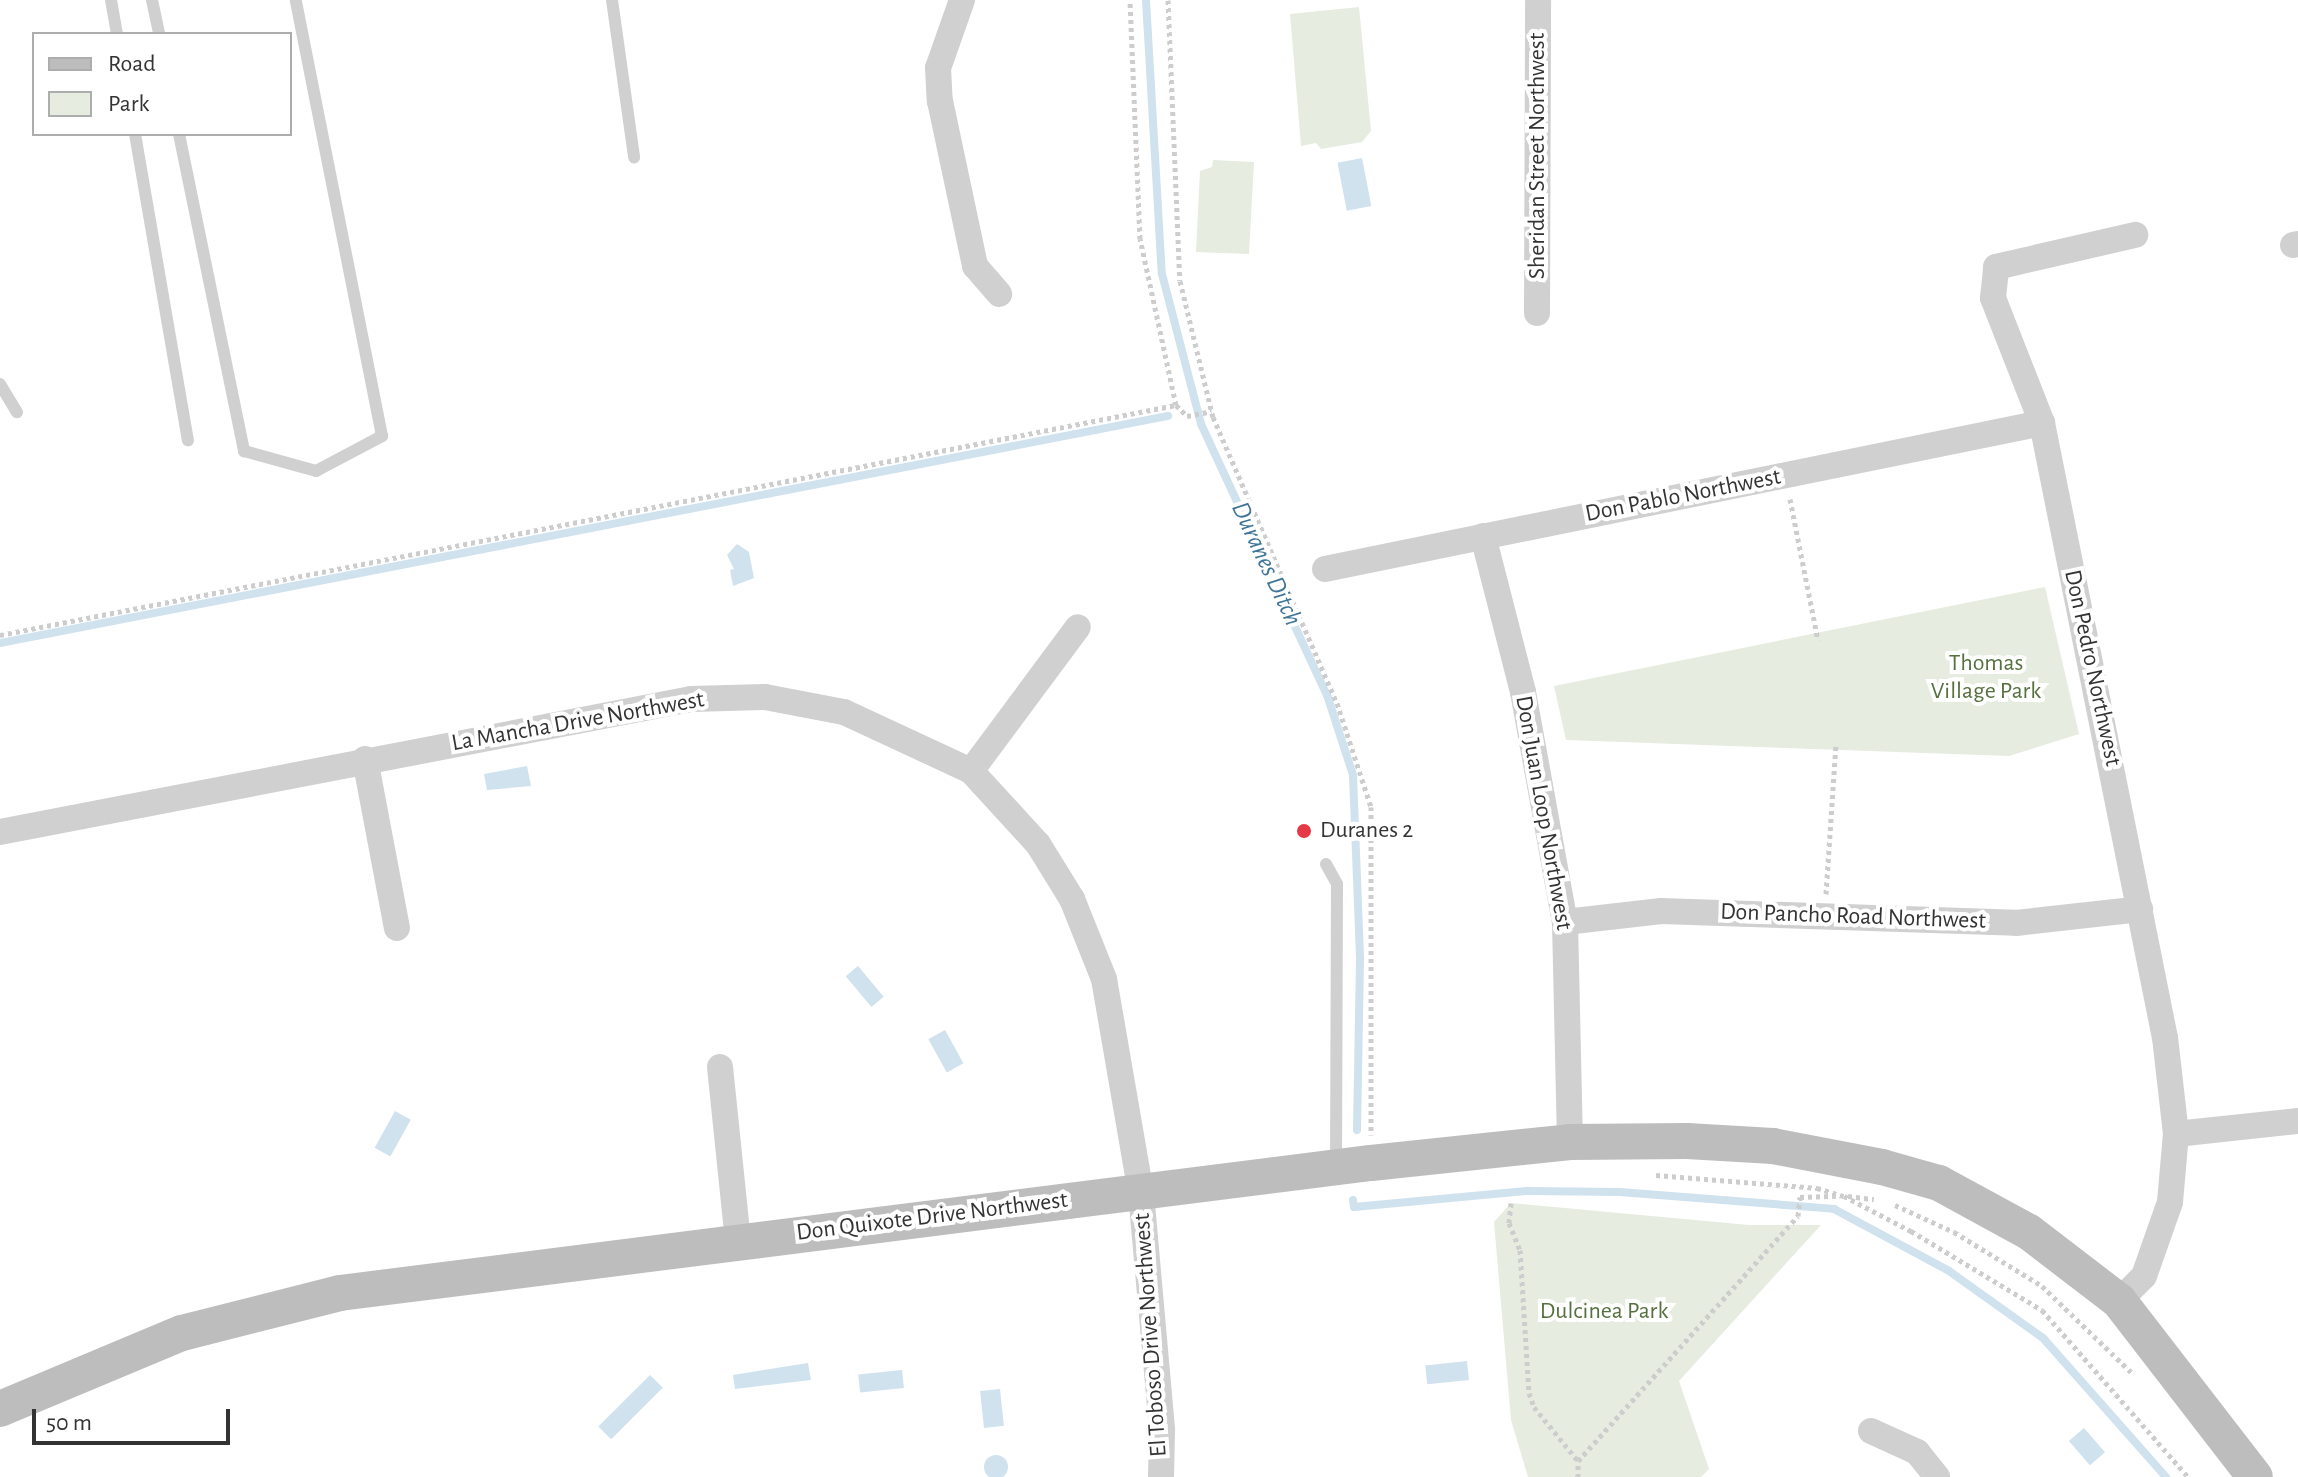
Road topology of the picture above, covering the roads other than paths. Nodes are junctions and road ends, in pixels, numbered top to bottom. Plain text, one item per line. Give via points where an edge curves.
1 (111, 0) edge
2 (152, 0) edge
3 (296, 0) edge
4 (612, 0) edge
5 (962, 0) edge
6 (1538, 0) edge
7 (117, 32) edge
8 (159, 32) edge
9 (135, 136) edge
10 (179, 136) edge
11 (634, 157) dead end
12 (2135, 235) dead end
13 (999, 294) dead end
14 (1537, 313) dead end
15 (0, 384) edge
16 (17, 412) dead end
17 (2042, 423) junction
18 (188, 440) dead end
19 (1483, 536) junction
20 (1325, 569) dead end
21 (1078, 627) dead end
22 (365, 759) junction
23 (971, 771) junction
24 (0, 832) edge
25 (1326, 864) dead end
26 (2140, 909) junction
27 (1565, 922) junction
28 (397, 928) dead end
29 (720, 1067) dead end
30 (2298, 1121) edge
31 (2176, 1134) junction
32 (1570, 1142) junction
33 (1336, 1167) junction
34 (1141, 1193) junction
35 (738, 1240) junction
36 (2119, 1301) junction
37 (0, 1409) edge
38 (1871, 1431) dead end
39 (1161, 1477) edge
40 (1937, 1477) edge
41 (2255, 1477) edge

1 - 7 lane
2 - 8 lane
3 - 10 lane via 382,436 316,471 244,451
4 - 11 lane
5 - 13 street via 938,68 940,101 975,266
6 - 14 street, Sheridan Street Northwest
9 - 18 lane
12 - 17 street, Don Pedro Northwest via 1996,267 1993,298
15 - 16 lane
17 - 19 street, Don Pablo Northwest
17 - 26 street, Don Pedro Northwest
19 - 20 street, Don Pablo Northwest
19 - 27 street, Don Juan Loop Northwest via 1523,692
21 - 23 street
22 - 23 street, La Mancha Drive Northwest via 691,699 765,697 844,712
22 - 24 street, La Mancha Drive Northwest
22 - 28 street
23 - 34 street, La Mancha Drive Northwest via 1038,844 1083,926 1107,993
25 - 33 lane via 1337,884
26 - 27 street, Don Pancho Road Northwest via 2016,923 1661,911
26 - 31 street, Don Pedro Northwest via 2165,1038
27 - 32 street, Don Juan Loop Northwest
29 - 35 street
30 - 31 street
31 - 36 street, Don Pedro Northwest via 2170,1202 2161,1235 2144,1276
32 - 33 street, Don Quixote Drive Northwest
32 - 36 street, Don Quixote Drive Northwest via 1773,1146 1939,1183 2029,1232
33 - 34 street, Don Quixote Drive Northwest
34 - 35 street, Don Quixote Drive Northwest
34 - 39 street, El Toboso Drive Northwest via 1162,1430
35 - 37 street, Don Quixote Drive Northwest via 340,1293 182,1333
36 - 41 street, Don Quixote Drive Northwest
38 - 40 street via 1917,1452

